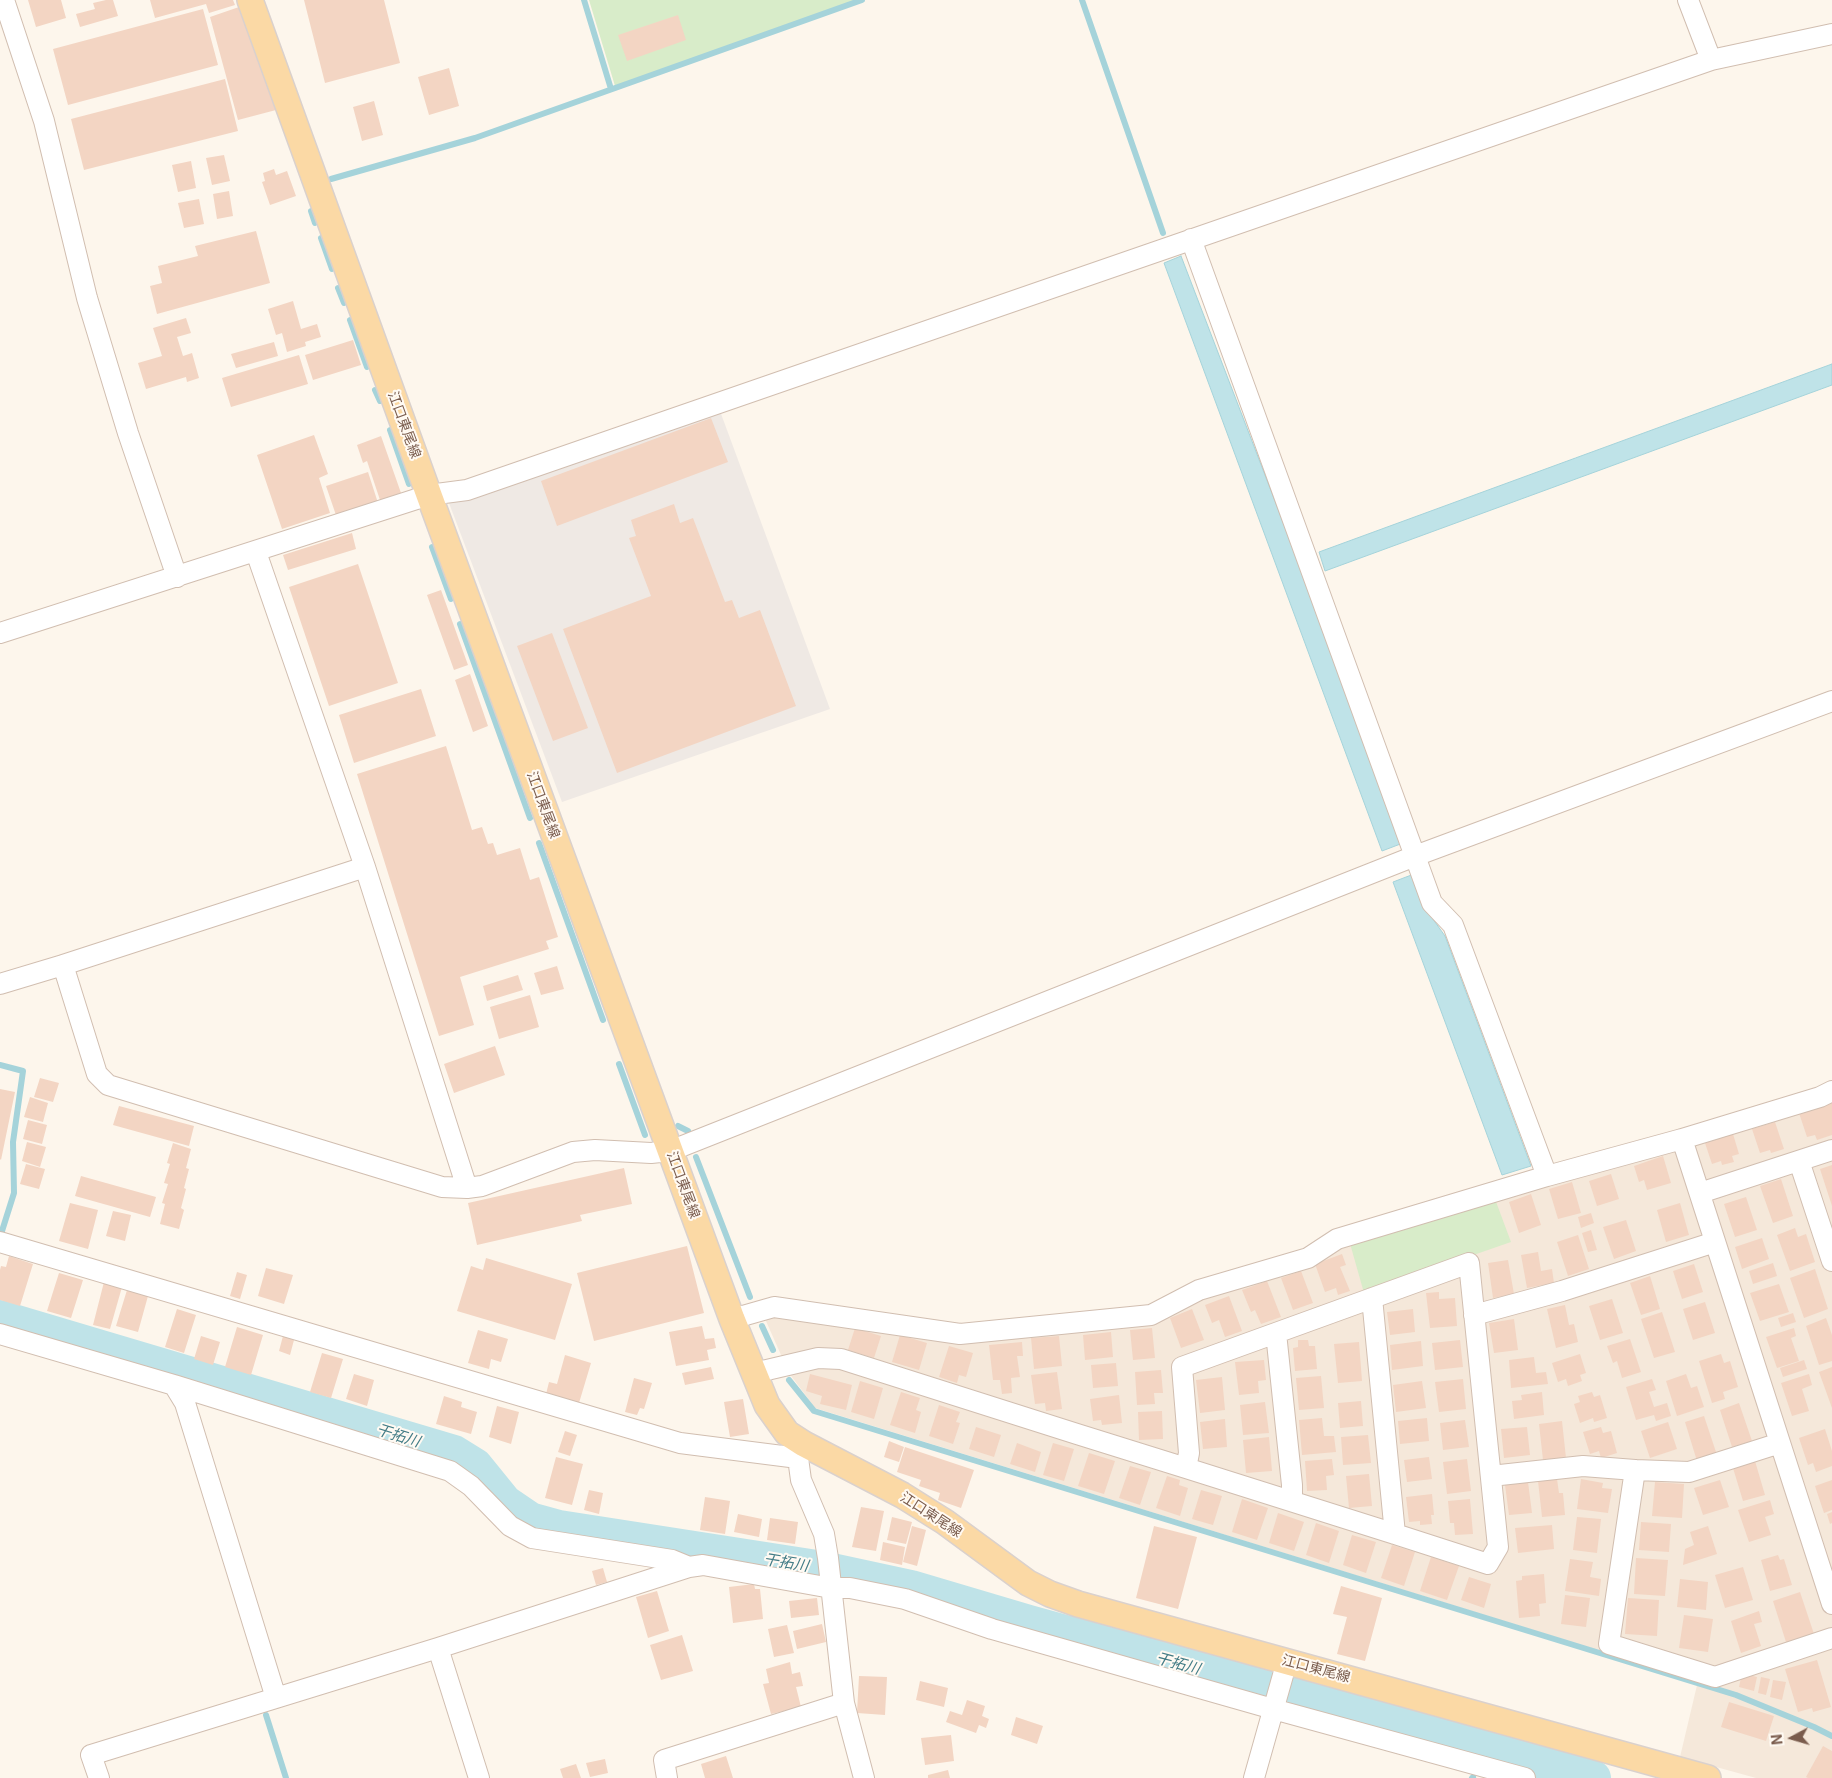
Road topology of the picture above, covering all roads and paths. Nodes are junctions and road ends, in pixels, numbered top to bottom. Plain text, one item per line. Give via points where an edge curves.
1 (4, 0) edge
2 (250, 0) edge
3 (1688, 0) edge
4 (1832, 34) edge
5 (1711, 60) junction
6 (1191, 239) junction
7 (429, 495) junction
8 (256, 552) junction
9 (178, 577) junction
10 (0, 633) edge
11 (1832, 702) edge
12 (1415, 856) junction
13 (365, 867) junction
14 (63, 964) junction
15 (0, 984) edge
16 (1832, 1091) edge
17 (1682, 1138) junction
18 (1832, 1150) edge
19 (670, 1151) junction
20 (1799, 1161) junction
21 (1547, 1176) junction
22 (467, 1188) junction
23 (1700, 1193) junction
24 (0, 1242) edge
25 (1715, 1242) junction
26 (1832, 1261) edge
27 (1372, 1298) junction
28 (1474, 1315) junction
29 (732, 1319) junction
30 (1276, 1333) junction
31 (0, 1334) edge
32 (754, 1373) junction
33 (174, 1385) junction
34 (1780, 1443) junction
35 (801, 1451) junction
36 (1186, 1468) junction
37 (1635, 1470) junction
38 (1490, 1476) junction
39 (1292, 1502) junction
40 (1395, 1534) junction
41 (689, 1567) junction
42 (831, 1585) junction
43 (1832, 1604) edge
44 (1832, 1638) edge
45 (438, 1648) junction
46 (1284, 1670) junction
47 (276, 1698) junction
48 (844, 1703) junction
49 (1274, 1707) junction
50 (99, 1778) edge
51 (479, 1778) edge
52 (667, 1778) edge
53 (864, 1778) edge
54 (1254, 1778) edge
55 (1524, 1778) edge
56 (1708, 1778) edge

1 - 9 street via 44,121 93,316 128,433
2 - 7 main road, 江口東尾線
3 - 5 street
4 - 5 street
5 - 6 street
6 - 7 street via 467,490
6 - 12 street
7 - 8 street
7 - 19 main road, 江口東尾線
8 - 9 street
8 - 13 street
9 - 10 street
11 - 12 street
12 - 19 street
12 - 21 street via 1432,903 1453,925
13 - 14 street
13 - 22 street
14 - 15 street
14 - 22 street via 97,1074 108,1085 442,1187
16 - 17 street
17 - 21 street
17 - 23 street
18 - 20 street
19 - 22 street via 573,1152 482,1186
19 - 29 main road, 江口東尾線
20 - 23 street
20 - 26 street
21 - 29 street via 1337,1239 1308,1258 1199,1290 1151,1314 960,1334 774,1307
23 - 25 street
24 - 35 street via 680,1443
25 - 28 street via 1562,1291
25 - 34 street
27 - 28 street via 1469,1263
27 - 30 street
27 - 40 street
28 - 38 street
29 - 32 main road, 江口東尾線
30 - 36 street via 1182,1367 1189,1453
30 - 39 street
31 - 33 street
32 - 35 main road, 江口東尾線 via 768,1405
32 - 36 street via 818,1358 841,1359
33 - 41 street via 450,1470 471,1486 510,1526 532,1538 672,1560
33 - 47 street via 185,1403
34 - 37 street via 1689,1472
34 - 43 street
35 - 42 street via 801,1480 824,1534
35 - 46 main road, 江口東尾線 via 902,1495 1028,1583 1050,1594
36 - 39 street
37 - 38 street via 1583,1466
37 - 44 street via 1610,1644 1715,1677
38 - 40 street via 1498,1547 1488,1564
39 - 40 street
41 - 42 street via 703,1565
41 - 45 street
42 - 48 street
42 - 49 street via 905,1599 992,1629
45 - 47 street
45 - 51 street
46 - 49 street
46 - 56 main road, 江口東尾線
47 - 50 street via 91,1754
48 - 52 street via 664,1760
48 - 53 street
49 - 54 street
49 - 55 street

